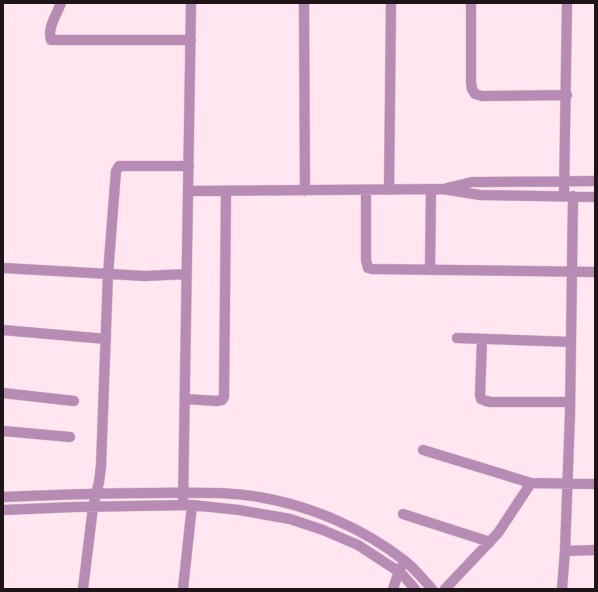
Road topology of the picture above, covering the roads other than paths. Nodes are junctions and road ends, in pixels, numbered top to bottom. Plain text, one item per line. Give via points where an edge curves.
1 (61, 3) edge
2 (191, 3) edge
3 (304, 3) edge
4 (392, 3) edge
5 (471, 3) edge
6 (567, 3) edge
7 (190, 40) junction
8 (567, 96) junction
9 (189, 166) junction
10 (565, 181) junction
11 (595, 181) edge
12 (431, 189) junction
13 (443, 189) junction
14 (366, 190) junction
15 (389, 190) junction
16 (189, 191) junction
17 (226, 191) junction
18 (305, 191) junction
19 (569, 196) junction
20 (595, 197) edge
21 (3, 268) edge
22 (430, 270) junction
23 (573, 272) junction
24 (595, 272) edge
25 (108, 274) junction
26 (187, 274) junction
27 (3, 330) edge
28 (457, 338) dead end
29 (106, 339) junction
30 (482, 339) junction
31 (571, 342) junction
32 (3, 394) edge
33 (185, 400) junction
34 (74, 401) dead end
35 (570, 402) junction
36 (3, 432) edge
37 (70, 437) dead end
38 (423, 450) dead end
39 (531, 483) junction
40 (567, 483) junction
41 (595, 484) edge
42 (96, 493) junction
43 (184, 493) junction
44 (3, 497) edge
45 (187, 505) junction
46 (93, 507) junction
47 (3, 510) edge
48 (403, 514) dead end
49 (490, 542) junction
50 (595, 550) edge
51 (565, 551) junction
52 (405, 561) junction
53 (398, 571) junction
54 (83, 589) edge
55 (183, 589) edge
56 (393, 589) edge
57 (415, 589) edge
58 (432, 589) edge
59 (445, 589) edge
60 (562, 589) edge

1 - 7 street via 50,30 52,40
2 - 7 street
3 - 18 street
4 - 15 street
5 - 8 street via 471,82 475,94
6 - 8 street
7 - 9 street
8 - 10 street
9 - 16 street
9 - 25 street via 119,166 116,171
10 - 11 street
10 - 13 street via 472,182
10 - 19 street
12 - 13 street
12 - 15 street
12 - 22 street
13 - 19 street via 480,195
14 - 15 street
14 - 18 street
14 - 22 street via 368,268
16 - 17 street
16 - 26 street
17 - 18 street
17 - 33 street via 224,397 217,401
19 - 20 street
19 - 23 street
21 - 25 street
22 - 23 street
23 - 24 street
23 - 31 street
25 - 26 street
25 - 29 street
26 - 33 street
27 - 29 street
28 - 30 street
29 - 42 street via 101,466
30 - 31 street
30 - 35 street via 481,399 491,402
31 - 35 street
32 - 34 street
33 - 43 street
35 - 40 street
36 - 37 street
38 - 39 street
39 - 40 street
39 - 49 street
40 - 41 street
40 - 51 street
42 - 43 street
42 - 44 street
42 - 46 street
43 - 45 street
43 - 52 street via 259,497 321,513 364,534
45 - 46 street
45 - 53 street via 239,510 290,519 358,545
45 - 55 street
46 - 47 street
46 - 54 street
48 - 49 street
49 - 59 street
50 - 51 street
51 - 60 street
52 - 53 street
52 - 58 street
53 - 56 street
53 - 57 street

